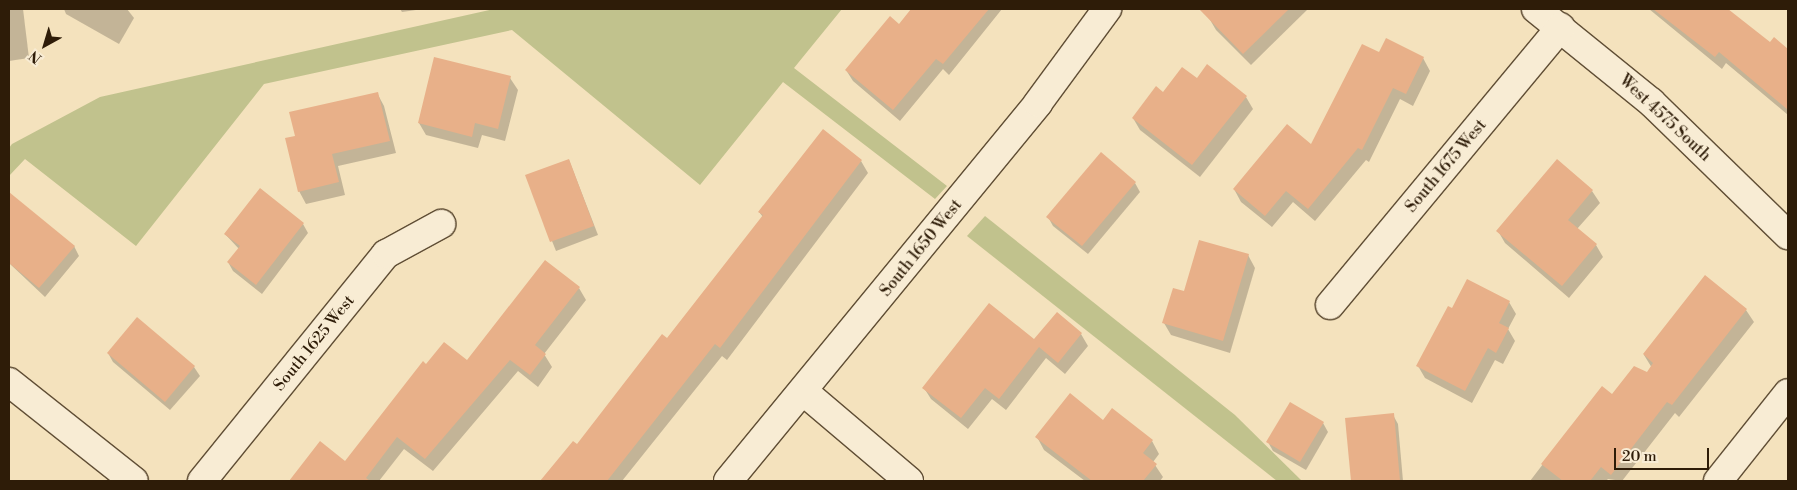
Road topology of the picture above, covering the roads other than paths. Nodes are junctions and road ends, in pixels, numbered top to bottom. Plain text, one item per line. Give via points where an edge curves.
1 (1107, 9) edge
2 (1536, 9) edge
3 (1561, 27) junction
4 (441, 224) dead end
5 (1788, 235) edge
6 (1330, 305) dead end
7 (9, 382) edge
8 (803, 391) junction
9 (1788, 393) edge
10 (134, 481) edge
11 (202, 481) edge
12 (728, 481) edge
13 (909, 481) edge
14 (1718, 481) edge

1 - 8 street, South 1650 West via 1038,103
2 - 3 street, West 4575 South
3 - 5 street, West 4575 South via 1651,102
3 - 6 street, South 1675 West
4 - 11 street, South 1625 West via 386,254
7 - 10 street
8 - 12 street, South 1650 West
8 - 13 street
9 - 14 street

